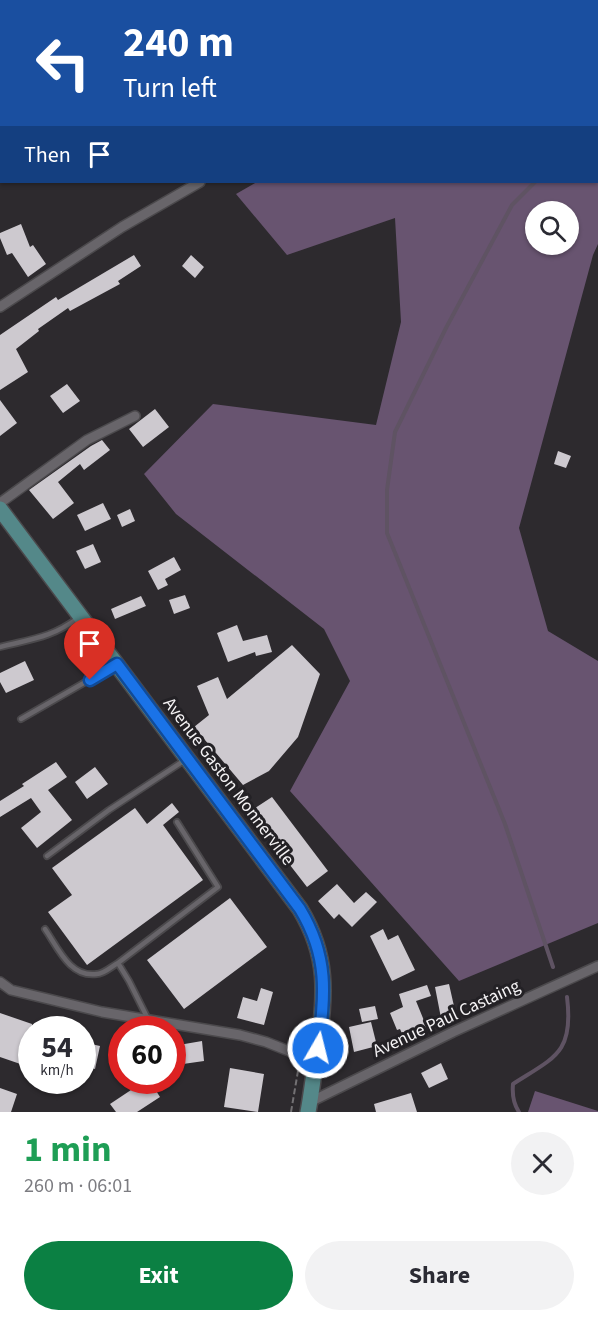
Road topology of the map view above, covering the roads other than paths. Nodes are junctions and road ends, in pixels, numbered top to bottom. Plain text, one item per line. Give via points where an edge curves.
1 (198, 183) edge
2 (0, 307) edge
3 (135, 416) dead end
4 (0, 503) edge
5 (0, 509) edge
6 (80, 616) junction
7 (0, 647) edge
8 (117, 664) junction
9 (21, 719) dead end
10 (187, 759) junction
11 (177, 822) dead end
12 (47, 856) dead end
13 (45, 929) dead end
14 (118, 963) junction
15 (598, 966) edge
16 (0, 982) edge
17 (126, 1016) edge
18 (147, 1016) edge
19 (186, 1026) edge
20 (314, 1069) junction
21 (309, 1107) edge

1 - 2 street via 122,227
3 - 4 street via 81,444
5 - 6 main road, Avenue Gaston Monnerville
6 - 7 lane via 59,631
6 - 8 main road, Avenue Gaston Monnerville
8 - 9 lane
8 - 10 main road, Avenue Gaston Monnerville
10 - 12 lane
10 - 20 main road, Avenue Gaston Monnerville via 300,909 316,939 324,1005
11 - 14 lane via 218,887
13 - 14 lane via 80,974 99,975
14 - 18 lane
15 - 21 street, Avenue Paul Castaing via 453,1032
16 - 17 street via 11,990
19 - 20 street via 266,1042 294,1053
20 - 21 main road, Avenue Gaston Monnerville

